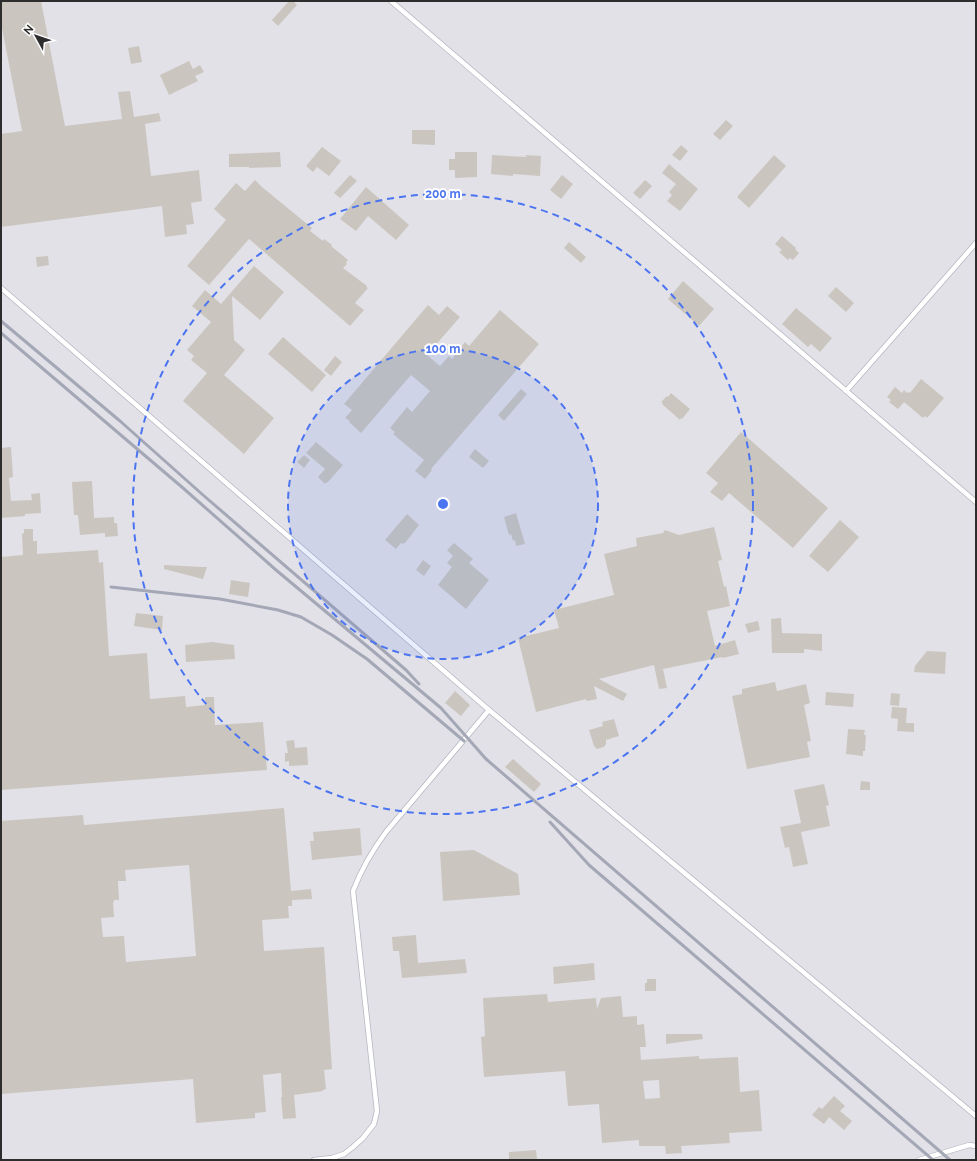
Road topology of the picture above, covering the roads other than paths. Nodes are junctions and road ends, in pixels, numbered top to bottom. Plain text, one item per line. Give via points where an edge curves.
1 (391, 1) edge
2 (976, 243) edge
3 (1, 288) edge
4 (846, 391) junction
5 (976, 502) edge
6 (489, 710) junction
7 (976, 1116) edge
8 (976, 1146) edge
9 (314, 1160) edge
10 (919, 1160) edge

1 - 4 lane
2 - 4 lane
3 - 6 lane
4 - 5 lane
6 - 7 lane
6 - 9 lane via 386,832 371,853 353,891 377,1111 374,1124 353,1147 344,1154
8 - 10 lane via 969,1145

